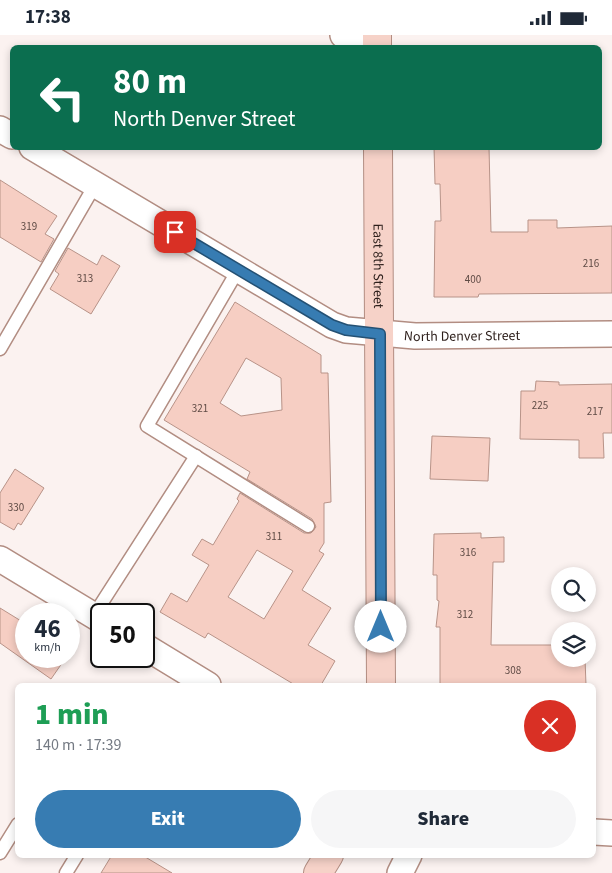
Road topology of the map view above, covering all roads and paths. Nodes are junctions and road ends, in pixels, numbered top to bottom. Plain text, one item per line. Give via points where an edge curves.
1 (343, 35) edge
2 (377, 40) edge
3 (37, 150) edge
4 (378, 150) edge
5 (95, 185) junction
6 (238, 270) junction
7 (380, 334) junction
8 (612, 334) edge
9 (0, 349) edge
10 (196, 456) junction
11 (308, 525) dead end
12 (0, 559) edge
13 (106, 603) edge
14 (90, 614) edge
15 (155, 653) edge
16 (205, 683) edge
17 (381, 683) edge
18 (15, 829) edge
19 (596, 832) edge
20 (612, 833) edge
21 (0, 853) edge
22 (75, 858) edge
23 (327, 858) edge
24 (408, 858) edge
25 (66, 873) edge
26 (318, 873) edge
27 (400, 873) edge

1 - 2 street via 349,39
3 - 5 street, North Denver Street
4 - 7 main road, East 8th Street
5 - 6 street, North Denver Street
5 - 9 lane
6 - 7 street, North Denver Street via 332,325
6 - 10 lane via 147,426
7 - 8 street, North Denver Street
7 - 17 main road, East 8th Street
10 - 11 lane
10 - 13 lane
12 - 14 street
15 - 16 street
18 - 21 lane
19 - 20 street
22 - 25 lane
23 - 26 main road
24 - 27 street

